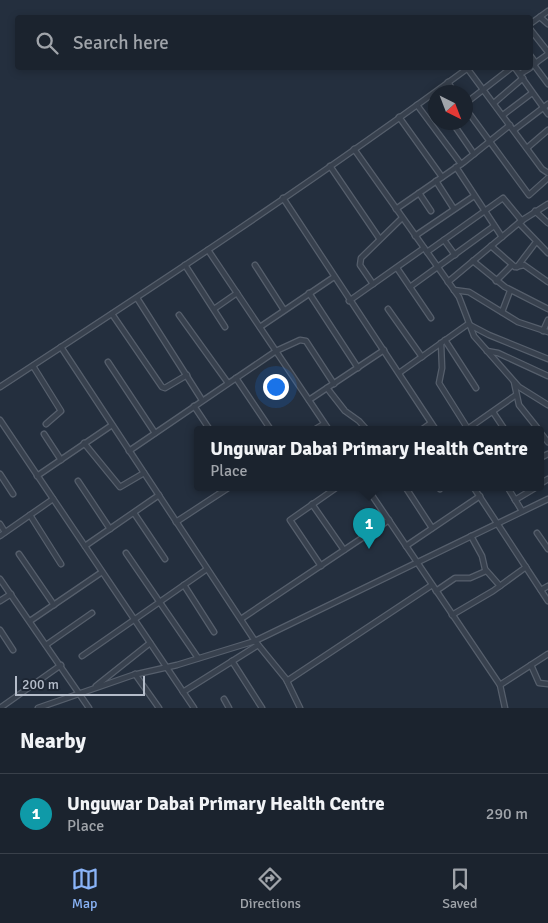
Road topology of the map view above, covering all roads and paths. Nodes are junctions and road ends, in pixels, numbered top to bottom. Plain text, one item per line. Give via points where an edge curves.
1 (548, 12) edge
2 (540, 17) junction
3 (533, 22) edge
4 (548, 24) edge
5 (533, 33) edge
6 (548, 53) edge
7 (533, 66) edge
8 (465, 70) edge
9 (470, 70) edge
10 (508, 70) edge
11 (516, 70) edge
12 (528, 70) edge
13 (521, 76) junction
14 (547, 81) edge
15 (448, 82) junction
16 (444, 85) edge
17 (450, 85) edge
18 (484, 89) junction
19 (532, 93) junction
20 (428, 96) edge
21 (473, 98) edge
22 (494, 103) junction
23 (548, 104) edge
24 (417, 105) junction
25 (543, 108) junction
26 (548, 114) edge
27 (503, 116) junction
28 (399, 118) junction
29 (473, 118) edge
30 (428, 121) edge
31 (510, 125) junction
32 (434, 130) edge
33 (458, 130) edge
34 (514, 130) junction
35 (548, 130) edge
36 (490, 141) junction
37 (527, 148) junction
38 (354, 149) junction
39 (474, 154) junction
40 (461, 164) junction
41 (330, 166) junction
42 (456, 168) junction
43 (548, 173) edge
44 (442, 177) junction
45 (548, 178) edge
46 (436, 181) junction
47 (419, 193) junction
48 (474, 196) junction
49 (283, 198) junction
50 (548, 204) edge
51 (396, 209) junction
52 (454, 209) junction
53 (431, 211) dead end
54 (535, 211) junction
55 (484, 212) junction
56 (402, 218) junction
57 (520, 222) junction
58 (548, 223) edge
59 (494, 226) junction
60 (415, 236) junction
61 (502, 237) junction
62 (379, 238) junction
63 (444, 240) junction
64 (536, 242) junction
65 (491, 246) junction
66 (208, 250) junction
67 (425, 250) junction
68 (548, 252) edge
69 (454, 255) junction
70 (473, 261) junction
71 (256, 265) dead end
72 (185, 266) junction
73 (514, 266) junction
74 (397, 268) junction
75 (438, 268) junction
76 (334, 277) junction
77 (496, 280) junction
78 (448, 282) junction
79 (548, 282) edge
80 (373, 284) junction
81 (410, 287) junction
82 (454, 290) junction
83 (510, 291) junction
84 (237, 293) junction
85 (309, 293) junction
86 (137, 298) junction
87 (349, 301) junction
88 (214, 309) junction
89 (388, 309) dead end
90 (548, 309) edge
91 (284, 310) junction
92 (502, 312) junction
93 (112, 314) junction
94 (180, 315) dead end
95 (431, 318) dead end
96 (548, 320) edge
97 (468, 324) junction
98 (260, 326) junction
99 (225, 327) dead end
100 (546, 331) edge
101 (443, 342) junction
102 (61, 347) junction
103 (384, 350) junction
104 (276, 351) junction
105 (487, 351) junction
106 (422, 357) junction
107 (548, 359) edge
108 (108, 362) dead end
109 (32, 366) junction
110 (358, 368) junction
111 (399, 373) junction
112 (187, 375) junction
113 (548, 376) edge
114 (236, 378) junction
115 (513, 380) junction
116 (228, 383) junction
117 (334, 384) junction
118 (0, 387) edge
119 (327, 388) junction
120 (476, 388) dead end
121 (516, 395) junction
122 (202, 400) junction
123 (309, 400) junction
124 (548, 405) edge
125 (194, 406) junction
126 (492, 412) junction
127 (0, 420) edge
128 (431, 423) junction
129 (46, 424) dead end
130 (324, 424) joint
131 (112, 425) junction
132 (207, 426) edge
133 (268, 426) edge
134 (321, 426) edge
135 (364, 426) edge
136 (427, 426) edge
137 (433, 426) edge
138 (465, 426) edge
139 (473, 426) edge
140 (502, 426) edge
141 (536, 426) edge
142 (155, 433) junction
143 (44, 434) dead end
144 (84, 443) junction
145 (129, 450) junction
146 (60, 460) junction
147 (144, 473) junction
148 (0, 474) edge
149 (37, 476) junction
150 (78, 481) dead end
151 (223, 491) edge
152 (332, 491) edge
153 (369, 491) edge
154 (408, 491) edge
155 (476, 491) edge
156 (510, 491) edge
157 (530, 491) edge
158 (13, 494) dead end
159 (159, 495) junction
160 (480, 496) junction
161 (53, 499) junction
162 (548, 499) edge
163 (515, 500) junction
164 (312, 504) junction
165 (522, 511) junction
166 (134, 512) junction
167 (30, 515) junction
168 (389, 520) junction
169 (176, 522) junction
170 (498, 523) junction
171 (0, 524) edge
172 (432, 528) junction
173 (110, 529) junction
174 (5, 532) junction
175 (537, 533) dead end
176 (0, 536) edge
177 (471, 536) junction
178 (85, 546) junction
179 (406, 546) junction
180 (548, 549) edge
181 (344, 550) junction
182 (19, 554) dead end
183 (126, 554) dead end
184 (164, 558) dead end
185 (418, 563) junction
186 (61, 564) dead end
187 (321, 566) junction
188 (526, 567) junction
189 (207, 569) junction
190 (486, 570) junction
191 (102, 572) junction
192 (0, 579) edge
193 (184, 585) junction
194 (432, 585) junction
195 (500, 586) junction
196 (548, 586) edge
197 (541, 590) junction
198 (436, 591) junction
199 (11, 594) junction
200 (0, 601) edge
201 (548, 601) edge
202 (159, 602) junction
203 (54, 605) junction
204 (92, 613) dead end
205 (452, 614) junction
206 (134, 619) junction
207 (240, 619) junction
208 (30, 621) junction
209 (0, 630) edge
210 (214, 632) dead end
211 (150, 643) junction
212 (256, 643) junction
213 (46, 646) junction
214 (14, 650) dead end
215 (548, 654) edge
216 (82, 656) dead end
217 (198, 658) junction
218 (232, 661) junction
219 (61, 665) junction
220 (532, 665) junction
221 (166, 668) junction
222 (135, 674) junction
223 (287, 681) junction
224 (548, 684) edge
225 (500, 685) junction
226 (93, 689) junction
227 (183, 692) junction
228 (80, 693) junction
229 (224, 699) dead end
230 (50, 706) edge
231 (0, 708) edge
232 (38, 708) edge
233 (89, 708) edge
234 (159, 708) edge
235 (194, 708) edge
236 (229, 708) edge
237 (262, 708) edge
238 (300, 708) edge
239 (505, 708) edge

1 - 2 street
2 - 3 street
2 - 4 street
5 - 6 street
6 - 7 street
7 - 14 street
8 - 15 street
9 - 18 street
10 - 18 street
11 - 13 street
12 - 13 street
13 - 19 street
13 - 22 street
15 - 16 street
15 - 17 street
18 - 21 street
18 - 22 street
19 - 25 street
19 - 27 street
20 - 24 street
22 - 27 street
23 - 25 street
24 - 28 street
24 - 30 street
25 - 26 street
25 - 34 street
27 - 31 street
28 - 38 street
28 - 44 street
29 - 36 street
31 - 34 street
31 - 36 street
32 - 40 street
33 - 39 street
34 - 37 street
35 - 37 street
36 - 39 street
36 - 45 street via 529,195
37 - 43 street
38 - 41 street
38 - 51 street
39 - 40 street
40 - 42 street
41 - 49 street
41 - 62 street
42 - 44 street
42 - 48 street
44 - 46 street
46 - 47 street
46 - 52 street
47 - 51 street
47 - 53 street
48 - 52 street
48 - 55 street
49 - 66 street
49 - 76 street
50 - 54 street
51 - 56 street
52 - 60 street
54 - 57 street
54 - 58 street
55 - 57 street via 504,198
55 - 59 street
55 - 63 street
56 - 60 street
56 - 62 street
57 - 61 street
57 - 64 street
59 - 61 street
59 - 69 street
60 - 67 street
61 - 65 street
62 - 80 street via 360,262
63 - 67 street
63 - 69 street
64 - 68 street
64 - 73 street
65 - 70 street
65 - 73 street
66 - 72 street
66 - 84 street
67 - 74 street
67 - 75 street
69 - 75 street
70 - 77 street
70 - 78 street
71 - 91 street
72 - 86 street
72 - 88 street
73 - 77 street
73 - 79 street via 524,265
74 - 80 street
74 - 81 street
75 - 78 street
75 - 81 street
76 - 85 street
76 - 87 street
77 - 83 street
78 - 82 street
80 - 87 street
81 - 95 street
82 - 92 street via 469,292
82 - 97 street
83 - 90 street
83 - 92 street
84 - 88 street
84 - 98 street
85 - 91 street
85 - 110 street
86 - 93 street
86 - 112 street
87 - 103 street
88 - 99 street
89 - 106 street
91 - 98 street
92 - 100 street via 518,322
93 - 102 street
93 - 112 street via 162,387
94 - 116 street
96 - 100 street
97 - 101 street
97 - 105 street
97 - 107 street
98 - 104 street
101 - 106 street
101 - 120 street
101 - 138 street via 439,383
102 - 109 street
102 - 131 street
103 - 110 street
103 - 111 street
104 - 114 street
104 - 117 street via 300,340 306,341
104 - 123 street
105 - 113 street
105 - 115 street
106 - 111 street
108 - 142 street
109 - 118 street
109 - 129 street via 61,411
110 - 117 street
111 - 128 street
112 - 122 street
114 - 116 street
114 - 133 street
115 - 121 street
115 - 124 street
116 - 122 street
117 - 119 street
119 - 123 street
119 - 135 street via 345,411
121 - 126 street
121 - 141 street via 522,411
122 - 125 street
123 - 130 street
125 - 132 street
125 - 142 street
126 - 139 street
126 - 140 street
127 - 149 street
128 - 136 street
128 - 137 street
130 - 134 street
131 - 144 street
131 - 145 street
142 - 145 street
143 - 146 street
144 - 146 street
144 - 147 street via 120,487
145 - 147 street
146 - 149 street
147 - 159 street
148 - 158 street
149 - 161 street
150 - 173 street
151 - 169 street
152 - 164 street
153 - 168 street
154 - 172 street
155 - 160 street
156 - 163 street
157 - 163 street
159 - 166 street
159 - 169 street
160 - 170 street
160 - 172 street
161 - 167 street
161 - 178 street
162 - 165 street
163 - 165 street
164 - 181 street
164 - 187 street via 290,520
165 - 170 street
166 - 173 street
166 - 184 street
167 - 174 street
167 - 186 street
168 - 179 street
168 - 181 street
169 - 189 street
170 - 177 street
170 - 188 street
171 - 174 street
172 - 179 street
173 - 178 street
174 - 176 street
175 - 180 street
177 - 185 street
177 - 190 street
178 - 191 street
179 - 185 street
181 - 187 street
182 - 203 street
183 - 202 street
185 - 194 street
185 - 212 street
187 - 207 street
188 - 195 street
188 - 197 street
189 - 193 street
189 - 207 street
190 - 195 street
190 - 198 street via 470,578 456,578
191 - 203 street
191 - 206 street
192 - 199 street
193 - 202 street
193 - 210 street
194 - 198 street
194 - 223 street
195 - 205 street
196 - 197 street
197 - 201 street
198 - 205 street
199 - 200 street
199 - 208 street
202 - 206 street
202 - 217 street
203 - 208 street
204 - 213 street
205 - 225 street
206 - 211 street
206 - 216 street
207 - 212 street
208 - 213 street
209 - 214 street
211 - 221 street
211 - 226 street
212 - 217 street
212 - 218 street
212 - 223 street
213 - 219 street
215 - 220 street
217 - 221 street
218 - 227 street
218 - 237 street
219 - 228 street
219 - 231 street
220 - 224 street via 539,683
220 - 225 street
221 - 222 street
221 - 227 street
222 - 226 street
222 - 234 street
223 - 238 street
225 - 239 street
226 - 228 street
227 - 235 street
228 - 230 street
228 - 233 street
229 - 236 street
230 - 232 street

